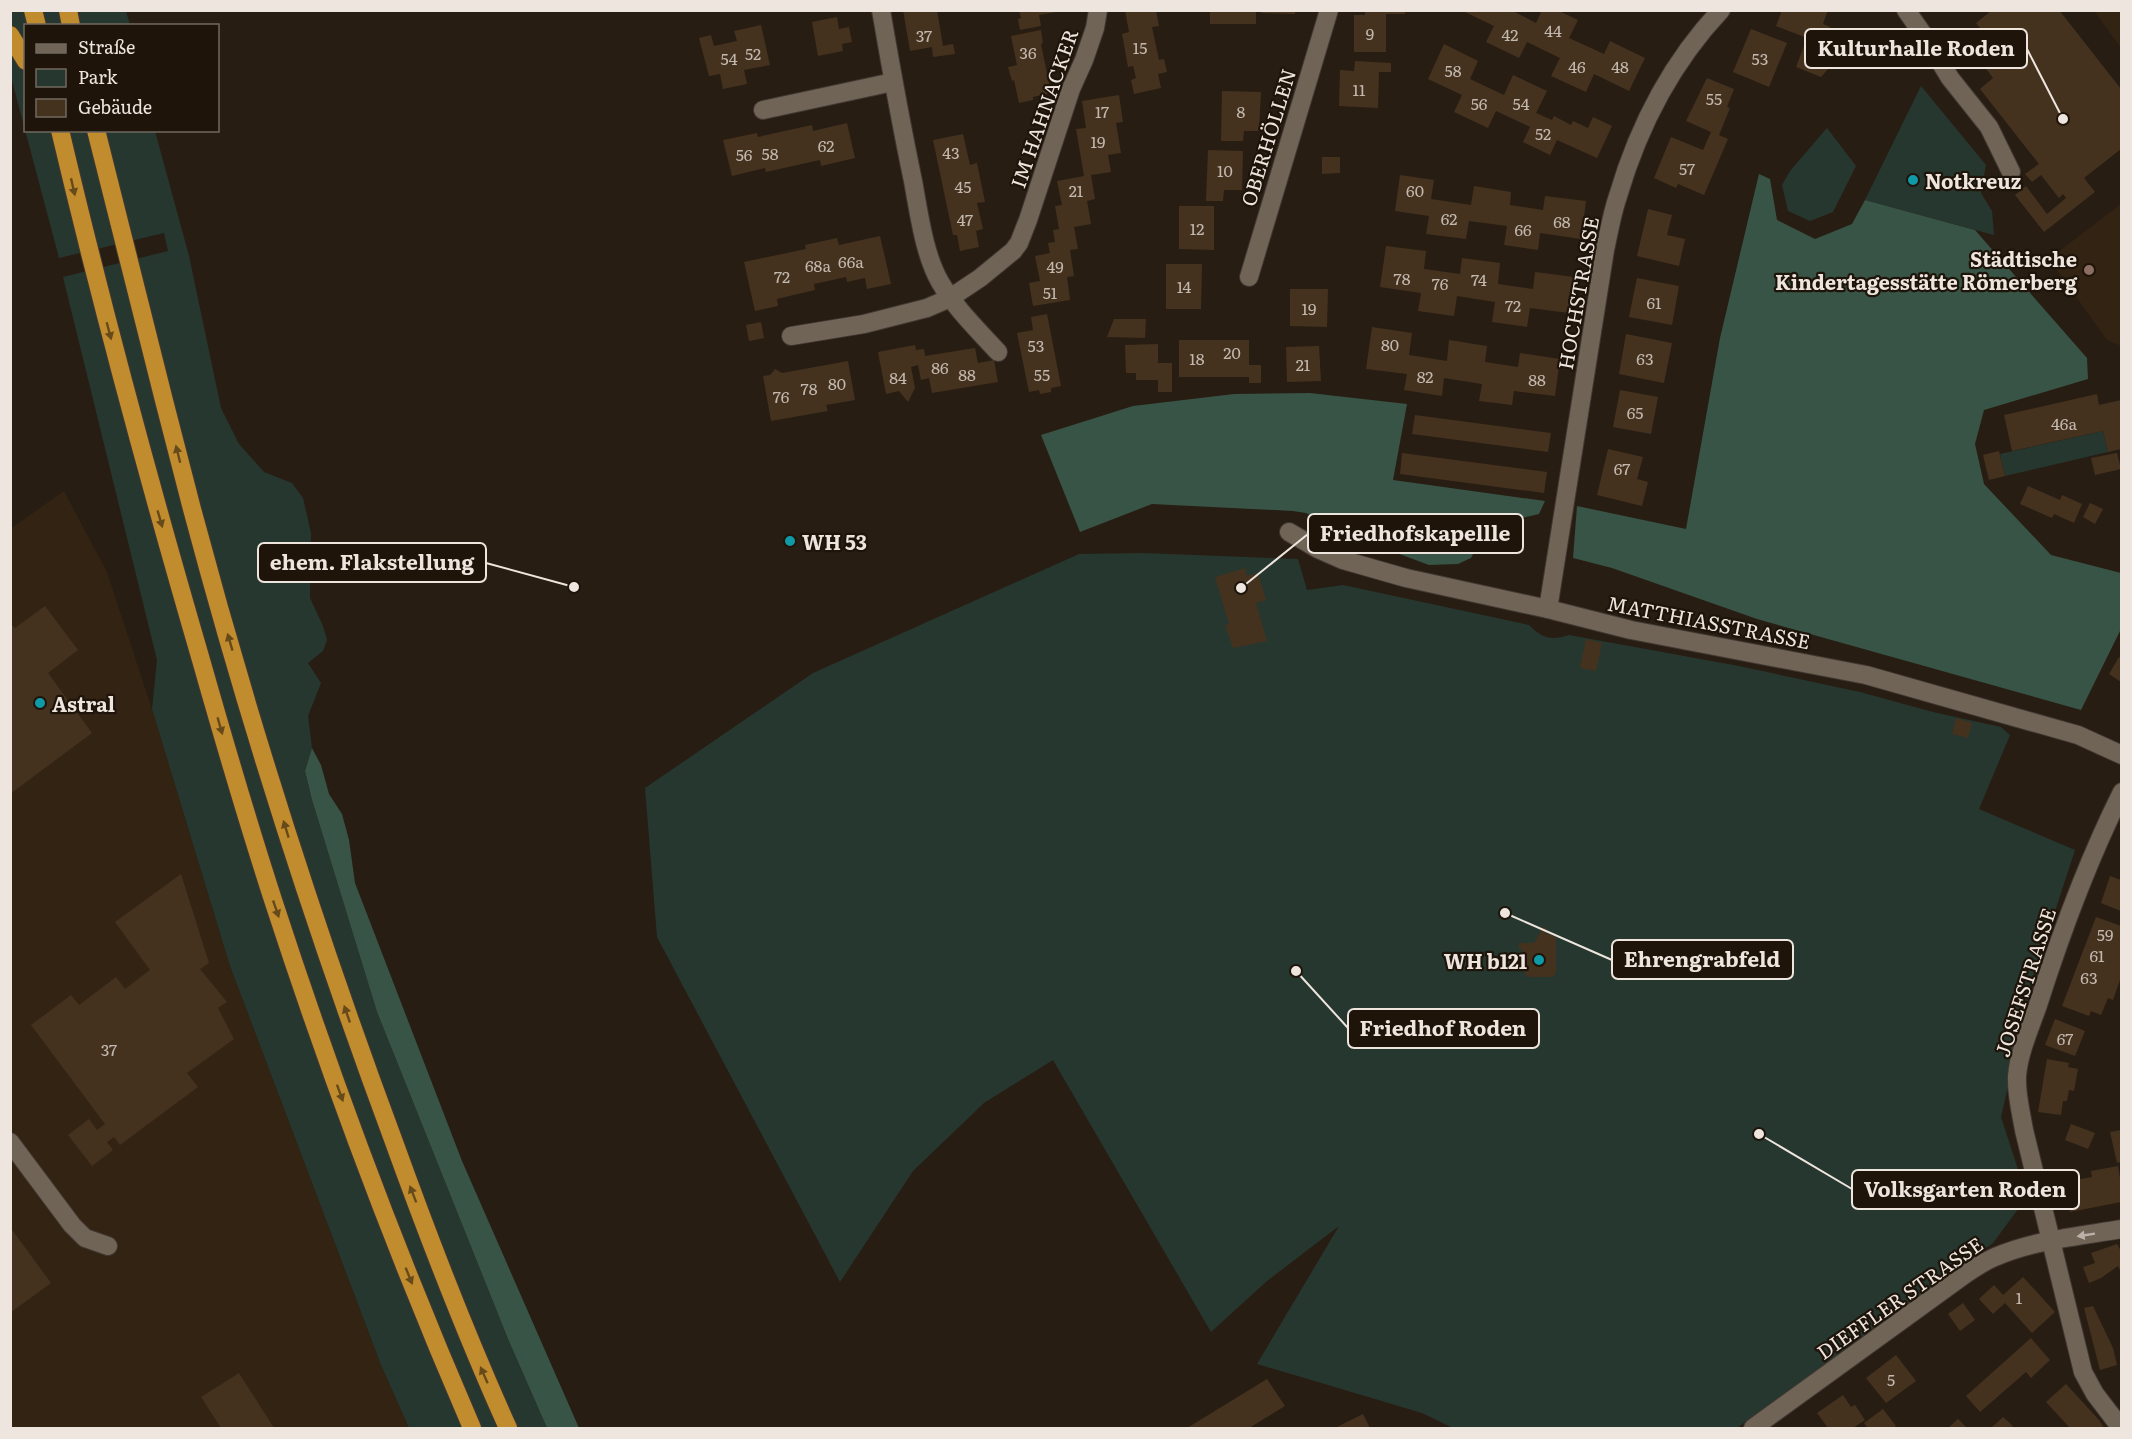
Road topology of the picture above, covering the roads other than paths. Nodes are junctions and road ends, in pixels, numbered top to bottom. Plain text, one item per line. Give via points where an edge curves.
1 (881, 10) edge
2 (1098, 10) edge
3 (1329, 10) edge
4 (1720, 10) edge
5 (1906, 10) edge
6 (10, 35) edge
7 (24, 58) edge
8 (893, 82) junction
9 (763, 110) dead end
10 (60, 132) edge
11 (97, 132) edge
12 (2011, 172) dead end
13 (1250, 277) dead end
14 (950, 298) junction
15 (791, 336) dead end
16 (998, 352) dead end
17 (1289, 532) dead end
18 (1548, 609) junction
19 (2121, 755) edge
20 (2121, 792) edge
21 (10, 1142) edge
22 (2121, 1229) edge
23 (2051, 1241) junction
24 (108, 1246) dead end
25 (472, 1428) edge
26 (508, 1428) edge
27 (1753, 1428) edge
28 (2121, 1428) edge

1 - 8 street
2 - 14 street, IM HAHNACKER via 1019,243 980,278
3 - 13 street, OBERHÖLLEN
4 - 18 street, HOCHSTRASSE via 1660,95 1630,157 1617,198 1605,250
5 - 12 street via 1950,78 1989,127
6 - 7 highway
8 - 9 street
8 - 14 street via 920,218 935,270
10 -> 25 highway via 158,512 274,903 384,1214
26 -> 11 highway via 415,1199 305,891 193,512
14 - 15 street, IM HAHNACKER via 864,324
14 - 16 street
17 - 18 street, MATTHIASSTRASSE via 1343,560
18 - 19 street, MATTHIASSTRASSE via 1631,630 1866,675 2078,735
20 - 23 street, JOSEFSTRASSE via 2048,971 2018,1075 2024,1130
21 - 24 street via 72,1225 86,1238
22 -> 23 street, DIEFFLER STRASSE
23 - 27 street, DIEFFLER STRASSE via 2009,1251 1966,1273
23 - 28 street, JOSEFSTRASSE via 2083,1372

